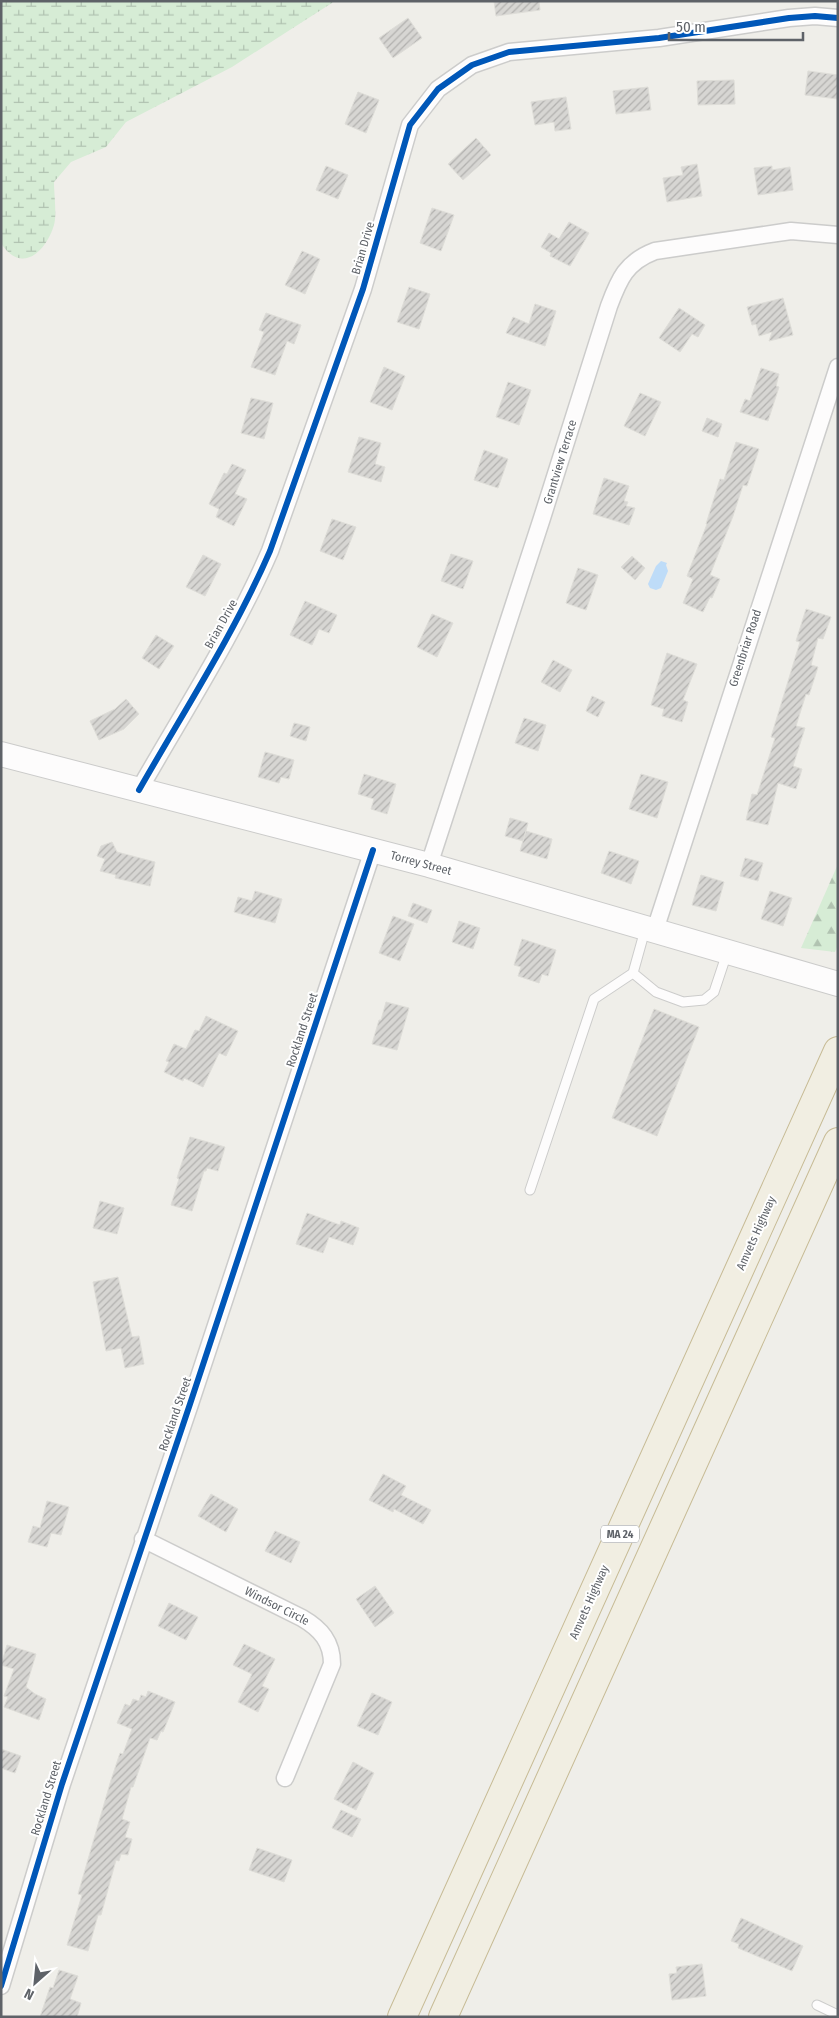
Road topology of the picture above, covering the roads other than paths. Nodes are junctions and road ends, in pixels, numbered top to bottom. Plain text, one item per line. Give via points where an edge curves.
1 (838, 18) edge
2 (838, 234) edge
3 (838, 367) edge
4 (1, 754) edge
5 (139, 790) junction
6 (372, 850) junction
7 (429, 865) junction
8 (650, 928) junction
9 (728, 952) junction
10 (633, 973) junction
11 (838, 984) edge
12 (838, 1051) edge
13 (838, 1142) edge
14 (530, 1190) dead end
15 (143, 1540) junction
16 (286, 1778) dead end
17 (1, 1986) edge
18 (817, 2005) dead end
19 (838, 2015) edge
20 (402, 2017) edge
21 (443, 2017) edge

1 - 5 street, Brian Drive via 789,18 659,38 509,52 472,64 438,89 410,125 363,289 270,551 232,628
2 - 7 street, Grantview Terrace via 791,232 655,252 640,257 620,279
3 - 8 street, Greenbriar Road
4 - 5 main road, Torrey Street
5 - 6 main road, Torrey Street
6 - 7 main road, Torrey Street
6 - 15 street, Rockland Street via 194,1395
7 - 8 main road, Torrey Street
8 - 9 main road, Torrey Street
8 - 10 lane
9 - 10 lane via 714,992 704,1000 683,1002 656,992
9 - 11 main road, Torrey Street
10 - 14 lane via 594,999
12 - 20 highway, Amvets Highway / MA 24
13 - 21 highway, MA 24
15 - 16 street, Windsor Circle via 302,1618 327,1640 332,1664
15 - 17 street, Rockland Street via 62,1784
18 - 19 lane

